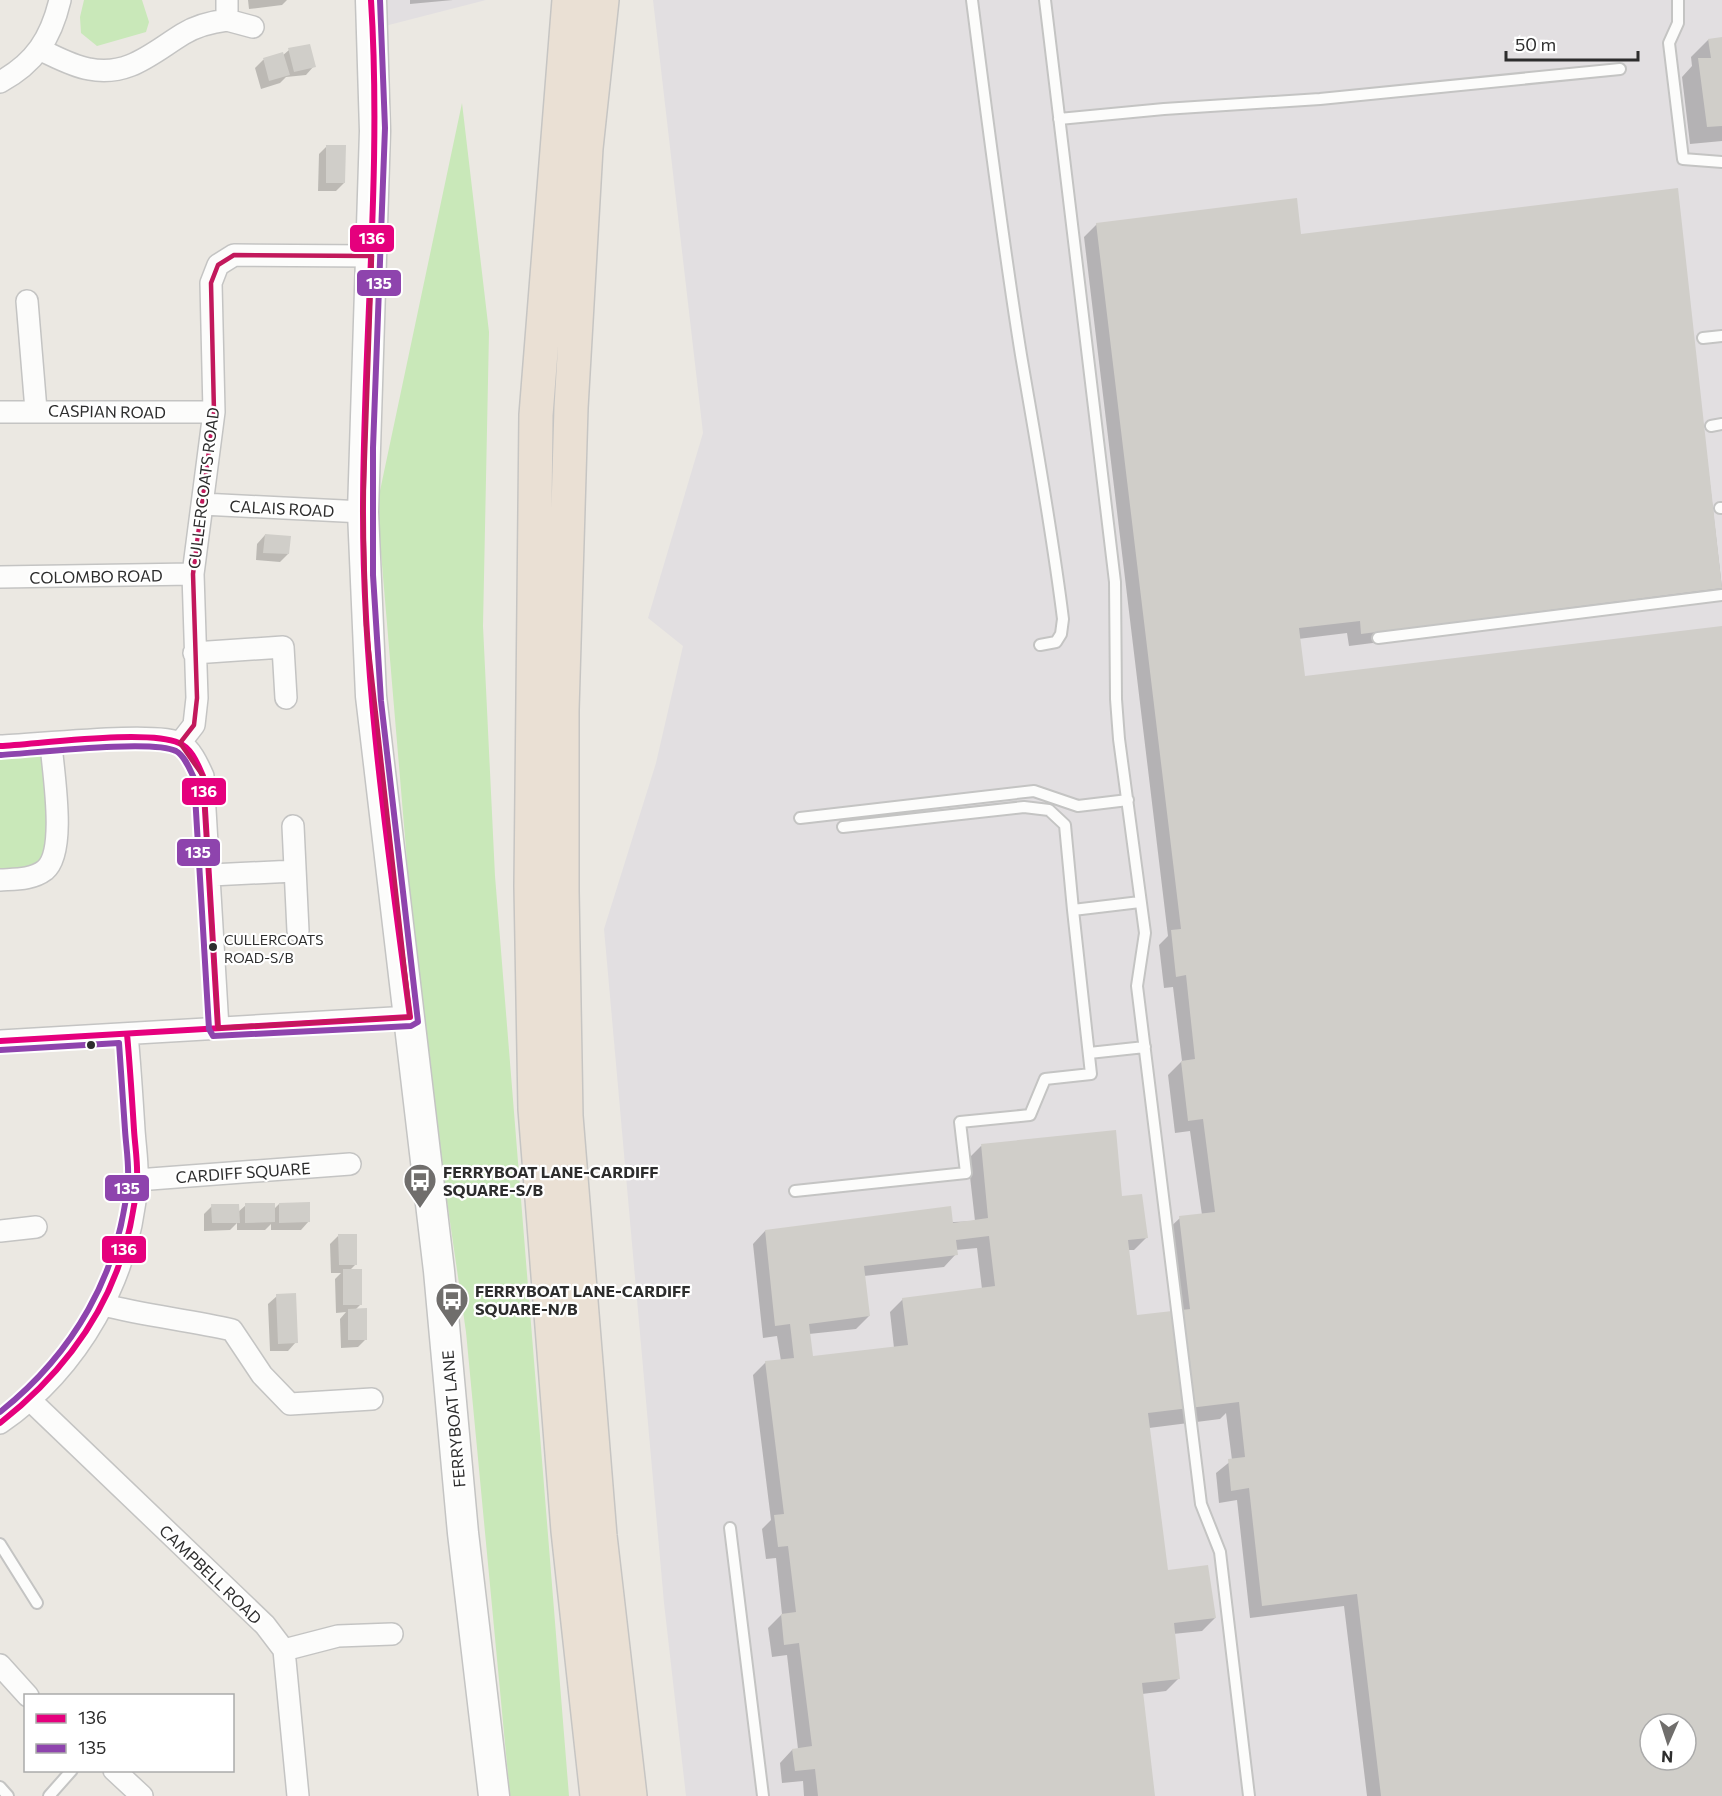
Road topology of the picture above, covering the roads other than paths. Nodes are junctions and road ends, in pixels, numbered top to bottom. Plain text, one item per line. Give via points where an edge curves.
1 (60, 0) edge
2 (371, 0) edge
3 (569, 0) edge
4 (602, 0) edge
5 (972, 0) edge
6 (1045, 0) edge
7 (1678, 0) edge
8 (227, 10) edge
9 (253, 27) dead end
10 (41, 50) junction
11 (1620, 69) dead end
12 (0, 82) edge
13 (1059, 119) junction
14 (1722, 162) edge
15 (372, 256) junction
16 (27, 301) dead end
17 (1722, 336) edge
18 (1702, 338) dead end
19 (36, 410) junction
20 (0, 412) edge
21 (214, 412) junction
22 (202, 504) junction
23 (363, 512) junction
24 (193, 574) junction
25 (0, 577) edge
26 (1722, 595) edge
27 (1378, 638) dead end
28 (1040, 645) dead end
29 (194, 653) junction
30 (286, 698) dead end
31 (180, 743) junction
32 (51, 744) junction
33 (0, 746) edge
34 (1128, 800) junction
35 (800, 818) dead end
36 (293, 826) dead end
37 (843, 827) dead end
38 (295, 871) junction
39 (211, 875) junction
40 (0, 880) edge
41 (1140, 902) junction
42 (1073, 910) junction
43 (298, 931) dead end
44 (410, 1017) junction
45 (218, 1028) junction
46 (127, 1034) junction
47 (0, 1041) edge
48 (1145, 1047) junction
49 (1089, 1053) junction
50 (350, 1164) dead end
51 (137, 1180) junction
52 (795, 1191) dead end
53 (36, 1227) dead end
54 (0, 1231) edge
55 (104, 1305) junction
56 (29, 1399) junction
57 (372, 1399) dead end
58 (0, 1423) edge
59 (730, 1528) dead end
60 (0, 1544) edge
61 (36, 1603) dead end
62 (392, 1634) dead end
63 (284, 1650) junction
64 (0, 1665) edge
65 (27, 1694) edge
66 (70, 1772) edge
67 (116, 1772) edge
68 (0, 1787) edge
69 (8, 1796) edge
70 (49, 1796) edge
71 (142, 1796) edge
72 (298, 1796) edge
73 (494, 1796) edge
74 (597, 1796) edge
75 (630, 1796) edge
76 (763, 1796) edge
77 (1249, 1796) edge

1 - 10 street via 55,23
2 - 15 street, FERRYBOAT LANE via 375,131
3 - 74 highway via 536,415 531,886 535,1109 568,1531
4 - 75 highway via 586,148 571,408 562,710 562,903 566,1116 600,1536
5 - 28 lane via 996,182 1064,619 1056,642
6 - 13 lane
7 - 14 lane via 1678,23 1669,43 1683,159
8 - 9 street
8 - 10 street via 138,64 113,71 89,69
10 - 12 street via 27,65
11 - 13 lane via 1331,98
13 - 34 lane via 1115,582 1116,699
15 - 21 street, CULLERCOATS ROAD via 234,255 218,265 210,283
15 - 23 street, FERRYBOAT LANE
16 - 19 street
17 - 18 lane
19 - 20 street, CASPIAN ROAD
19 - 21 street, CASPIAN ROAD
21 - 22 street, CULLERCOATS ROAD
22 - 23 street, CALAIS ROAD
22 - 24 street, CULLERCOATS ROAD
23 - 44 street, FERRYBOAT LANE via 371,696
24 - 25 street, COLOMBO ROAD
24 - 29 street, CULLERCOATS ROAD
26 - 27 lane
29 - 30 street via 282,647
29 - 31 street, CULLERCOATS ROAD via 194,725
31 - 32 street via 153,737
31 - 39 street via 195,759 203,777
32 - 33 street
32 - 40 street via 57,843 51,864 30,878
34 - 35 lane via 1078,806 1034,791
34 - 41 lane
36 - 38 street
37 - 42 lane via 1024,807 1048,810 1065,825
38 - 39 street
38 - 43 street
39 - 45 street
41 - 42 lane
41 - 48 lane via 1144,933 1137,986
42 - 49 lane
44 - 45 street
44 - 73 street, FERRYBOAT LANE
45 - 46 street
46 - 47 street
46 - 51 street
48 - 49 lane
48 - 77 lane via 1201,1504 1220,1552
49 - 52 lane via 1091,1074 1045,1079 1030,1115 960,1122 966,1173
50 - 51 street, CARDIFF SQUARE
51 - 55 street via 128,1243
53 - 54 street
55 - 56 street via 65,1365
55 - 57 street via 147,1317 232,1330 262,1375 290,1404
56 - 58 street
56 - 63 street, CAMPBELL ROAD via 266,1625
59 - 76 lane
60 - 61 lane
62 - 63 street via 338,1636
63 - 72 street
64 - 65 street
66 - 70 lane
67 - 71 street
68 - 69 lane

